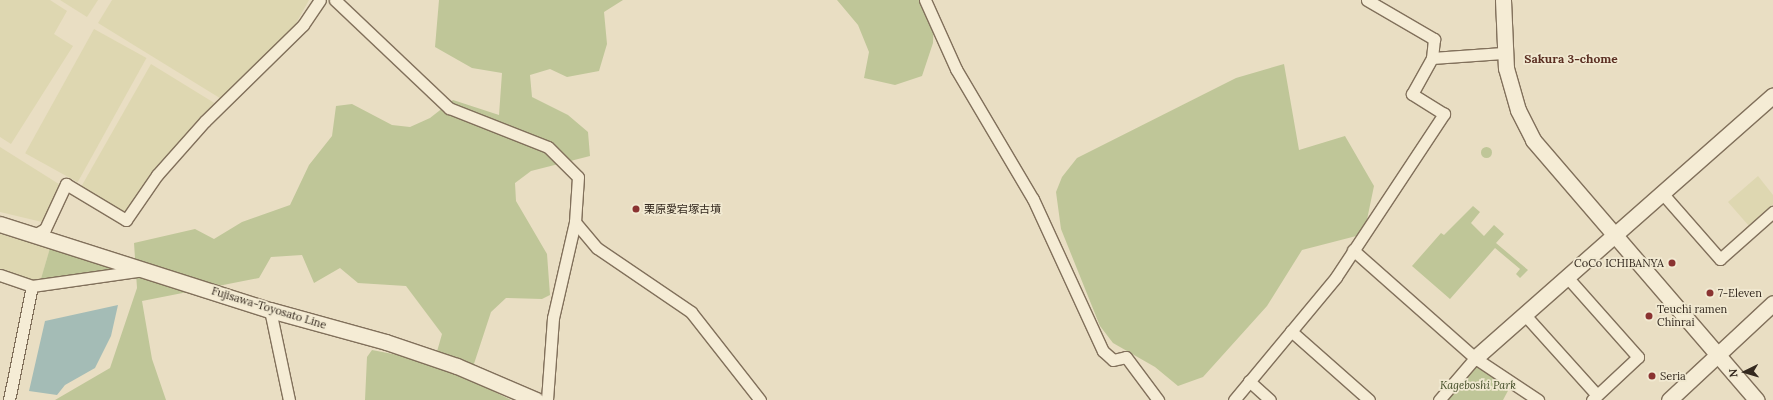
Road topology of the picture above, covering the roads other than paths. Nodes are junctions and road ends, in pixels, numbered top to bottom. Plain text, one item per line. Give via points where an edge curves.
1 (320, 0) edge
2 (335, 0) edge
3 (925, 0) edge
4 (1367, 0) edge
5 (1503, 0) edge
6 (1503, 53) junction
7 (1432, 58) junction
8 (1773, 96) edge
9 (1662, 193) junction
10 (1773, 212) edge
11 (575, 222) junction
12 (0, 224) edge
13 (36, 234) junction
14 (1614, 235) junction
15 (1353, 250) junction
16 (147, 269) junction
17 (0, 274) edge
18 (1567, 277) junction
19 (32, 286) junction
20 (1773, 303) edge
21 (270, 310) junction
22 (1524, 314) junction
23 (1291, 331) junction
24 (1717, 355) junction
25 (1475, 358) junction
26 (1249, 381) junction
27 (1594, 398) edge
28 (9, 400) edge
29 (289, 400) edge
30 (536, 400) edge
31 (547, 400) edge
32 (760, 400) edge
33 (1158, 400) edge
34 (1234, 400) edge
35 (1270, 400) edge
36 (1369, 400) edge
37 (1439, 400) edge
38 (1538, 400) edge
39 (1669, 400) edge
40 (1757, 400) edge

1 - 13 street via 303,25 205,121 157,175 126,220 66,184 45,229
2 - 11 street via 449,108 548,147 578,177
3 - 33 street via 956,69 1034,199 1103,351 1113,360 1126,357
4 - 7 street via 1434,39
5 - 6 street
6 - 7 street
6 - 14 street via 1514,98 1534,140
7 - 15 street via 1412,94 1444,114
8 - 9 street
9 - 10 street via 1720,259
9 - 14 street
11 - 31 street via 553,318
11 - 32 street via 597,248 691,312
12 - 13 street, Fujisawa-Toyosato Line
13 - 16 street, Fujisawa-Toyosato Line
14 - 18 street
14 - 24 street
15 - 23 street via 1330,285
15 - 25 street
16 - 19 street
16 - 21 street, Fujisawa-Toyosato Line
17 - 19 street
18 - 22 street
18 - 27 street via 1638,357
19 - 28 street
20 - 24 street
21 - 29 street
21 - 30 street, Fujisawa-Toyosato Line via 457,366
22 - 25 street
22 - 27 street
23 - 26 street
23 - 36 street
24 - 39 street
24 - 40 street
25 - 37 street
25 - 38 street
26 - 34 street
26 - 35 street

